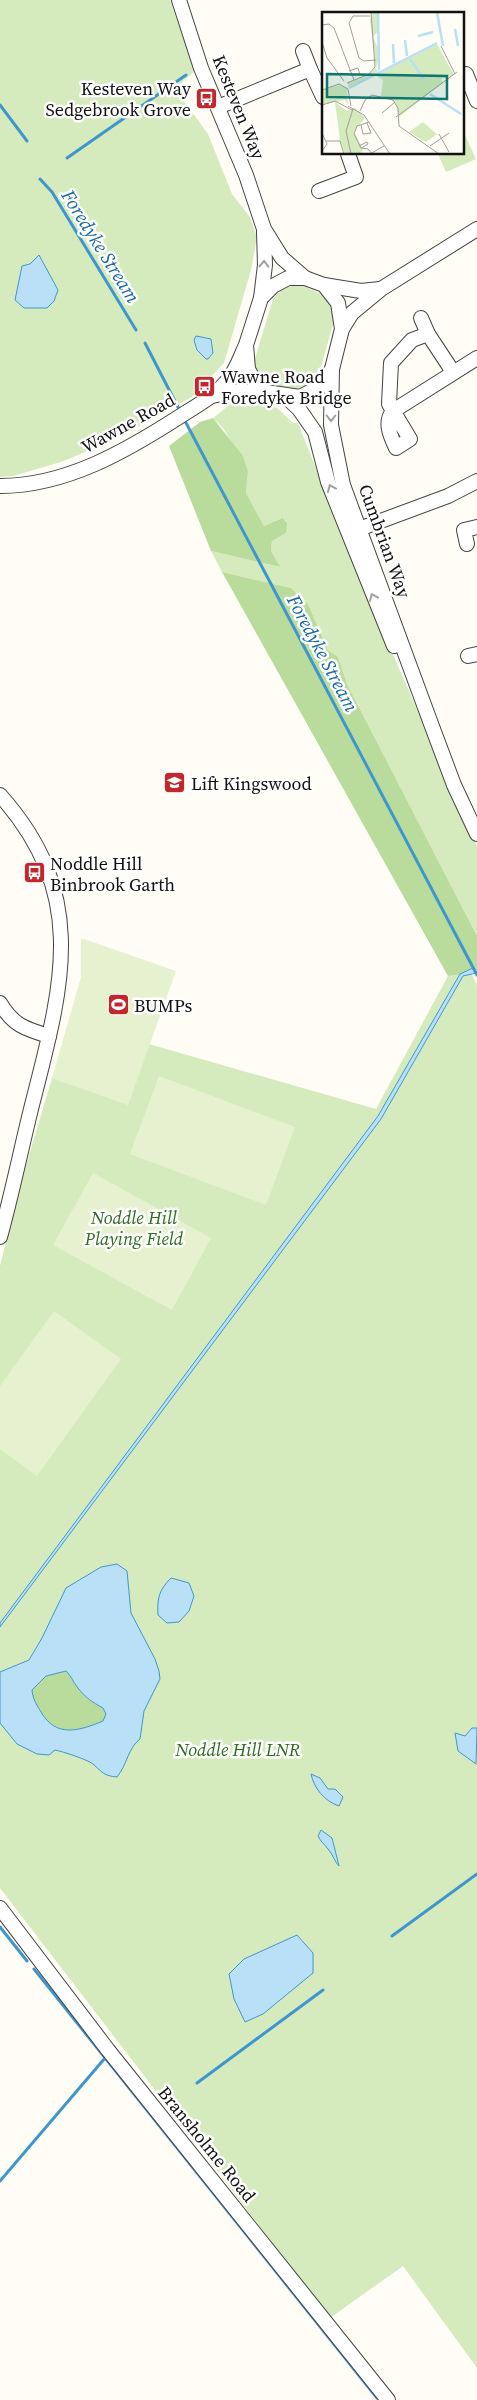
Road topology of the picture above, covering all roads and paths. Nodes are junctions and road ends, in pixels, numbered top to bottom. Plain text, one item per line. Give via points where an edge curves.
1 (179, 0) edge
2 (303, 51) dead end
3 (310, 69) junction
4 (469, 73) edge
5 (322, 95) edge
6 (477, 101) edge
7 (218, 107) junction
8 (348, 155) edge
9 (319, 191) dead end
10 (264, 229) junction
11 (477, 229) edge
12 (305, 278) junction
13 (324, 285) junction
14 (382, 288) junction
15 (262, 298) junction
16 (421, 318) dead end
17 (342, 329) junction
18 (428, 334) junction
19 (246, 345) junction
20 (477, 358) edge
21 (332, 369) junction
22 (453, 372) junction
23 (266, 392) junction
24 (212, 396) junction
25 (285, 396) junction
26 (477, 481) edge
27 (0, 486) edge
28 (477, 527) edge
29 (354, 531) junction
30 (466, 544) dead end
31 (0, 795) edge
32 (477, 834) edge
33 (0, 1003) edge
34 (49, 1036) junction
35 (6, 1184) edge
36 (0, 1237) edge
37 (0, 1908) edge
38 (388, 2400) edge

1 - 7 street, Kesteven Way via 201,68
2 - 3 street
3 - 5 street
3 - 7 street
4 - 6 street
7 - 10 street, Kesteven Way
8 - 9 street via 356,177
10 - 12 street, Kesteven Way via 282,258
15 -> 10 street, Kesteven Way
11 - 14 street
12 - 13 street
12 - 15 street via 288,278 272,286
13 - 14 street via 360,291
13 - 17 street via 338,303
14 - 17 street via 352,313
15 - 19 street
16 - 18 street
17 - 21 street
18 - 22 street
18 - 22 street via 412,340 391,363 389,404 393,410
19 - 23 street via 248,369 256,384
19 - 24 street, Wawne Road via 236,368
20 - 22 street
21 - 25 street via 323,385 300,397
21 -> 29 street, Cumbrian Way via 331,425
23 - 24 street, Wawne Road via 238,391
23 - 25 street
24 - 27 street, Wawne Road via 131,447 80,471
29 -> 25 street, Cumbrian Way via 328,482 315,432 300,409
26 - 29 street via 448,496
28 - 30 street via 464,530
29 - 32 street, Cumbrian Way via 391,638
31 - 34 street via 19,816 32,838 57,898 62,954
33 - 34 street via 9,1017 20,1025
34 - 35 street
35 - 36 street
37 - 38 street, Bransholme Road via 108,2050

